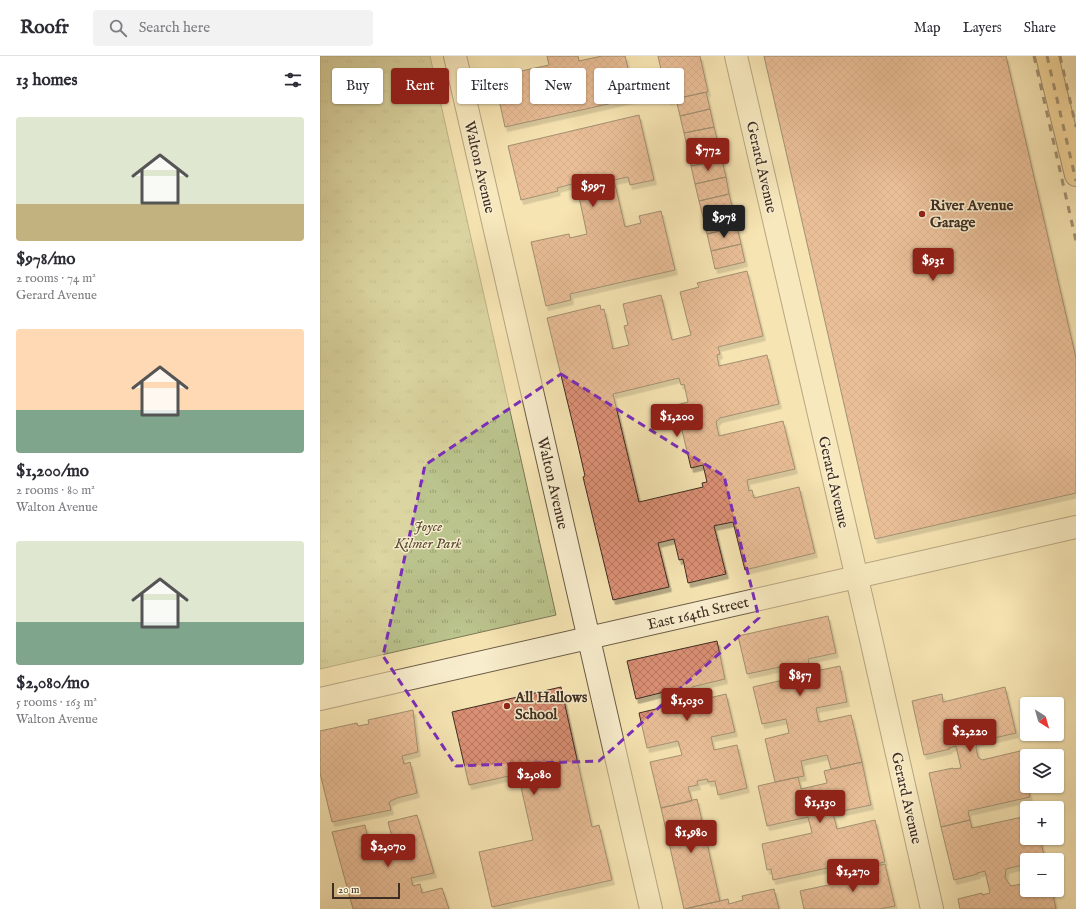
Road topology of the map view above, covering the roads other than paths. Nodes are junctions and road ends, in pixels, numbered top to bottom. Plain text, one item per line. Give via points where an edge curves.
1 (455, 56) edge
2 (736, 56) edge
3 (1047, 56) edge
4 (1076, 175) edge
5 (1076, 527) edge
6 (856, 577) junction
7 (589, 638) junction
8 (320, 699) edge
9 (651, 909) edge
10 (932, 909) edge

1 - 7 street, Walton Avenue
2 - 6 street, Gerard Avenue
3 - 4 main road
5 - 6 street, East 164th Street
6 - 7 street, East 164th Street
6 - 10 street, Gerard Avenue
7 - 8 street, East 164th Street
7 - 9 street, Walton Avenue

